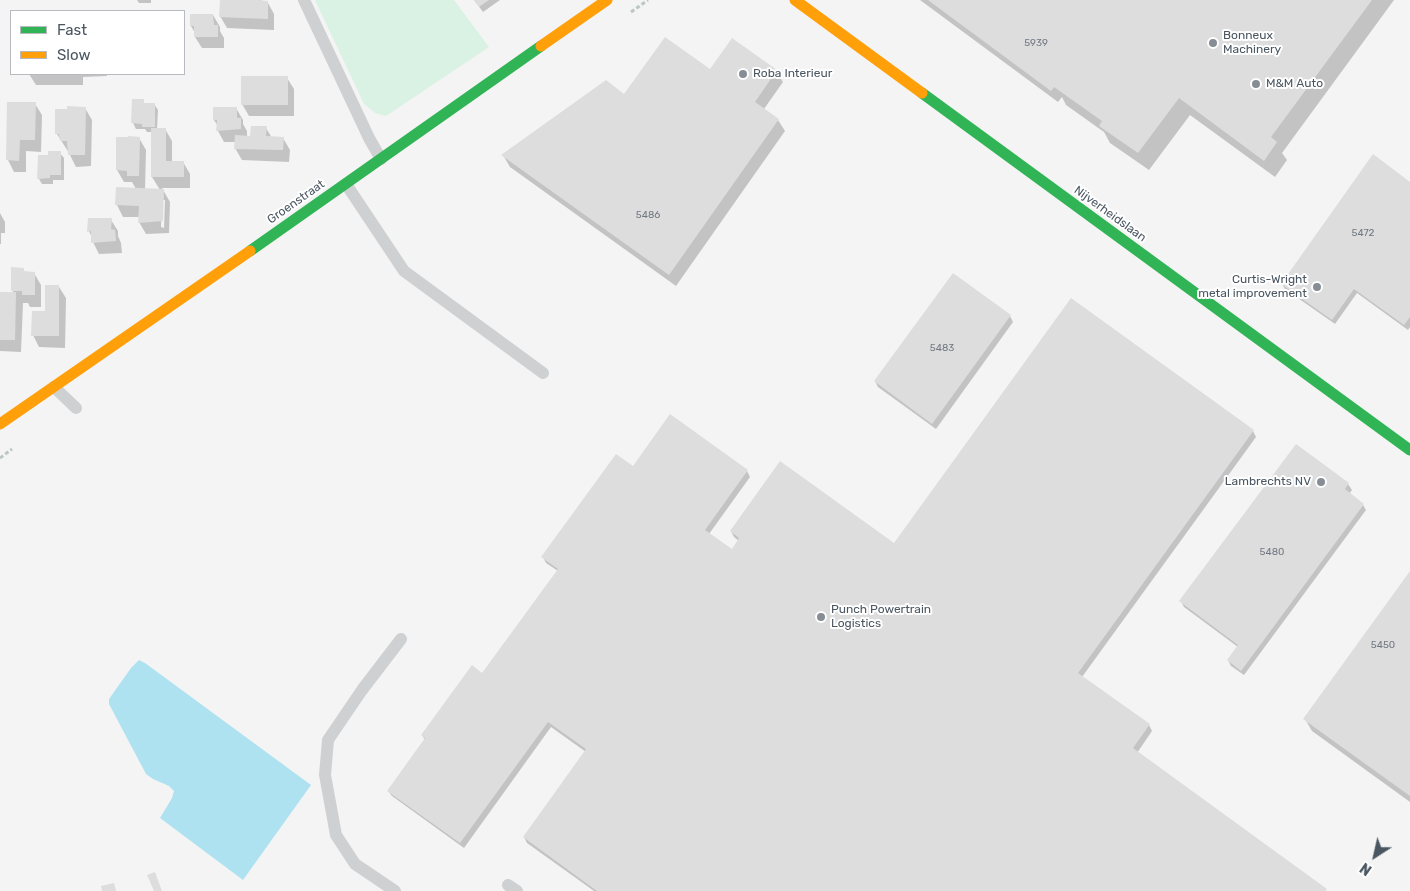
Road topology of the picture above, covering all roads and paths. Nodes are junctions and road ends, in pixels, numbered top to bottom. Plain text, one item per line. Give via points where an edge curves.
1 (304, 0) edge
2 (607, 0) edge
3 (795, 0) edge
4 (381, 159) junction
5 (346, 184) junction
6 (543, 373) dead end
7 (54, 387) junction
8 (76, 408) dead end
9 (0, 424) edge
10 (1410, 450) edge
11 (401, 639) dead end
12 (395, 891) edge

1 - 4 lane
2 - 4 street, Groenstraat
3 - 10 street, Nijverheidslaan
4 - 5 street, Groenstraat
5 - 6 lane via 404,271
5 - 7 street, Groenstraat
7 - 8 lane
7 - 9 street, Groenstraat
11 - 12 lane via 328,740 325,775 336,835 355,864

